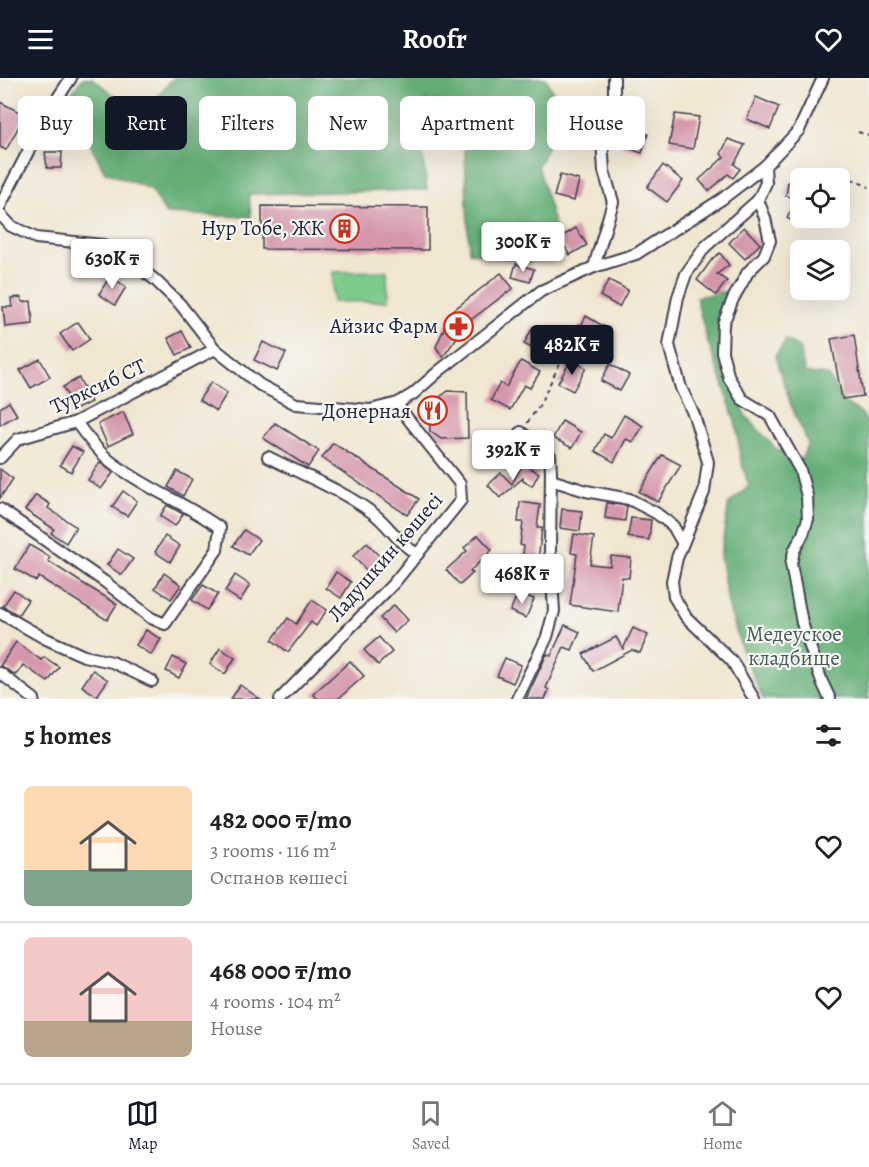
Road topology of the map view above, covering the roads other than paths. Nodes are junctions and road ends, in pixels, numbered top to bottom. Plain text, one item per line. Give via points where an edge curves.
1 (71, 78) edge
2 (614, 78) edge
3 (823, 78) edge
4 (765, 166) junction
5 (758, 200) junction
6 (0, 206) edge
7 (0, 214) edge
8 (594, 267) junction
9 (215, 350) junction
10 (398, 403) junction
11 (76, 423) junction
12 (521, 432) road end
13 (268, 457) dead end
14 (0, 458) edge
15 (551, 480) junction
16 (0, 509) edge
17 (682, 542) junction
18 (418, 554) junction
19 (0, 613) edge
20 (0, 673) edge
21 (152, 681) dead end
22 (34, 699) edge
23 (280, 699) edge
24 (517, 699) edge
25 (754, 699) edge
26 (830, 699) edge

1 - 6 street via 49,111
2 - 8 street via 614,95 602,140 604,171 613,202
3 - 4 street via 799,130
4 - 5 street via 766,183
4 - 8 street via 722,199 636,254
5 - 17 street via 705,247 694,262 683,282 672,327 669,345 708,462 704,492
5 - 26 street via 770,241 764,256 748,272 733,299 723,324 722,352 729,378 742,399 770,416 800,470 808,519 791,564 802,623
7 - 9 street via 11,226 36,238 104,245 129,260 180,304
8 - 10 street via 541,291
9 - 10 street via 260,385 296,404 370,410
9 - 11 street, Турксиб СТ
10 - 18 street, Ладушкин көшесі via 460,484 461,500
11 - 14 street, Турксиб СТ via 18,439
11 - 16 street via 109,460 220,528 217,549 165,624 151,618
12 - 15 street via 550,456
13 - 18 street via 374,514 401,543
15 - 17 street via 629,499 673,526
15 - 24 street via 554,611 547,637
17 - 25 street via 672,581 674,597 686,617 732,662
18 - 23 street, Ладушкин көшесі
19 - 21 street via 84,656 112,662
20 - 22 street

